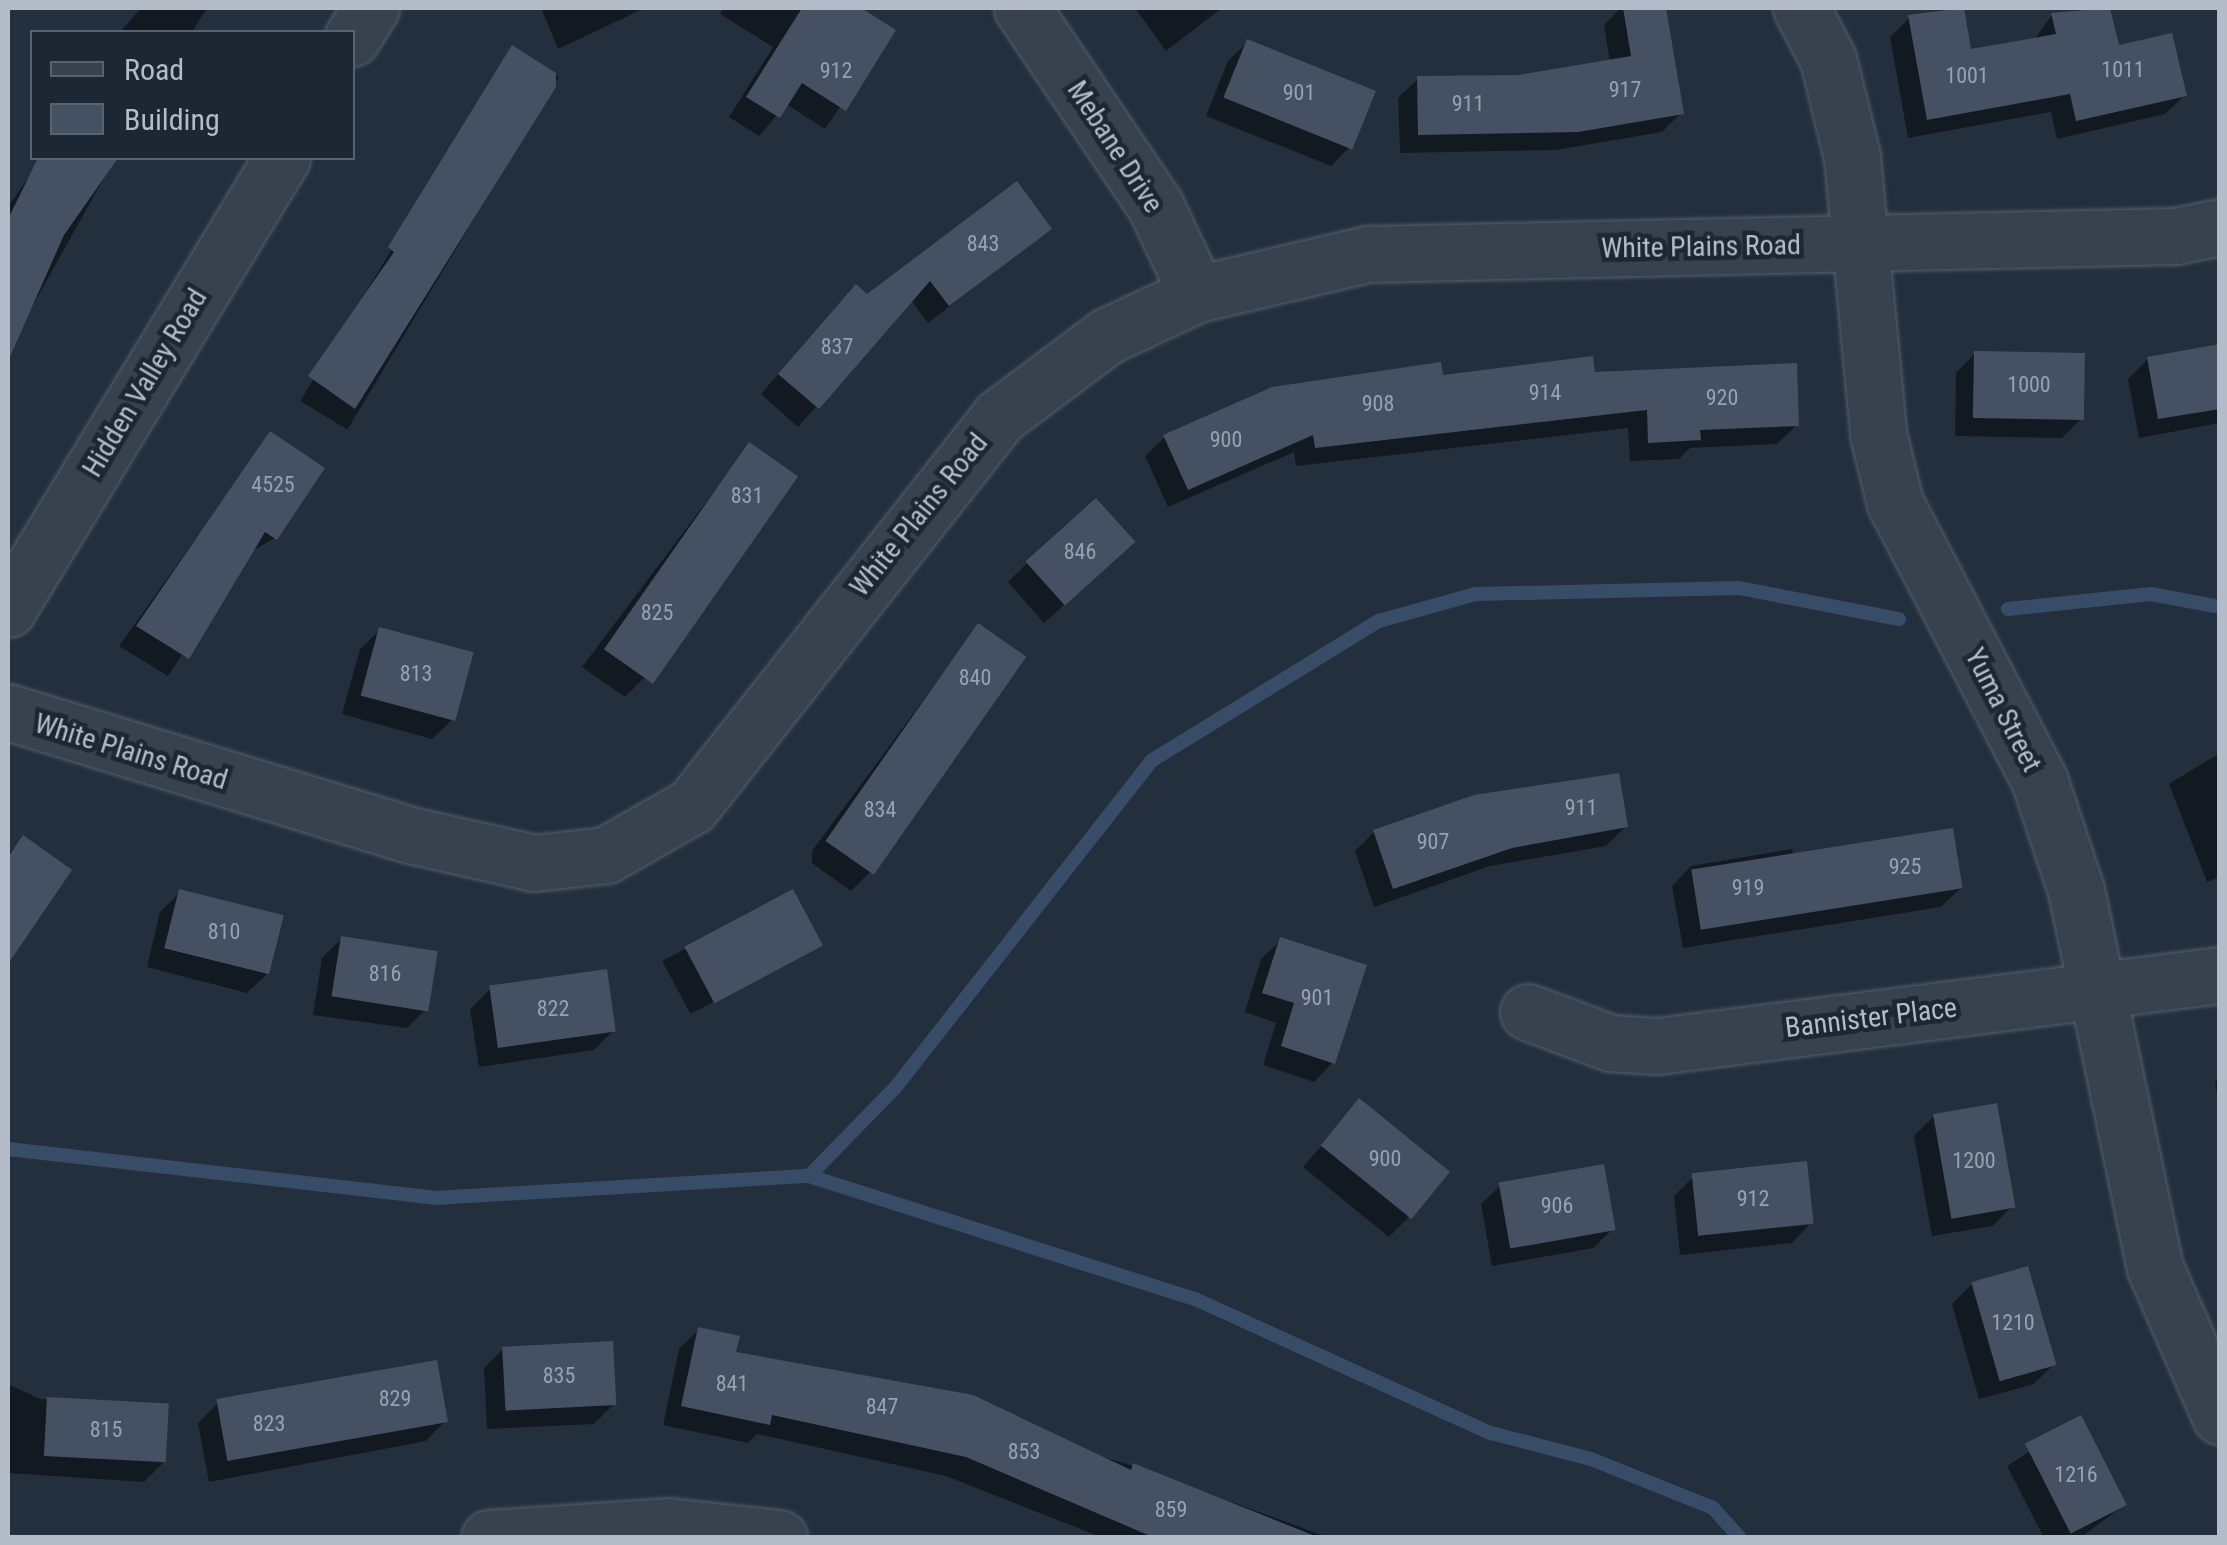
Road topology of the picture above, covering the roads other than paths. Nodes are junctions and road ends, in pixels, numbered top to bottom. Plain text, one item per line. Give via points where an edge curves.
1 (371, 8) edge
2 (1022, 8) edge
3 (1801, 8) edge
4 (355, 33) edge
5 (281, 160) edge
6 (2220, 227) edge
7 (1860, 243) junction
8 (1198, 294) junction
9 (8, 610) edge
10 (8, 712) edge
11 (2220, 975) edge
12 (2096, 991) junction
13 (1528, 1012) dead end
14 (2220, 1416) edge
15 (490, 1538) edge
16 (779, 1538) edge

1 - 4 street
2 - 8 street, Mebane Drive via 1155,205
3 - 7 street, Yuma Street via 1828,59 1852,156
5 - 9 street, Hidden Valley Road
6 - 7 street, White Plains Road via 2175,236
7 - 8 street, White Plains Road via 1368,254
7 - 12 street, Yuma Street via 1878,434 1894,503 2040,782
8 - 10 street, White Plains Road via 1107,336 999,417 692,806 606,855 534,864 410,835
11 - 12 street, Bannister Place
12 - 13 street, Bannister Place via 1656,1046 1611,1043
12 - 14 street, Yuma Street via 2155,1268
15 - 16 street via 668,1526

